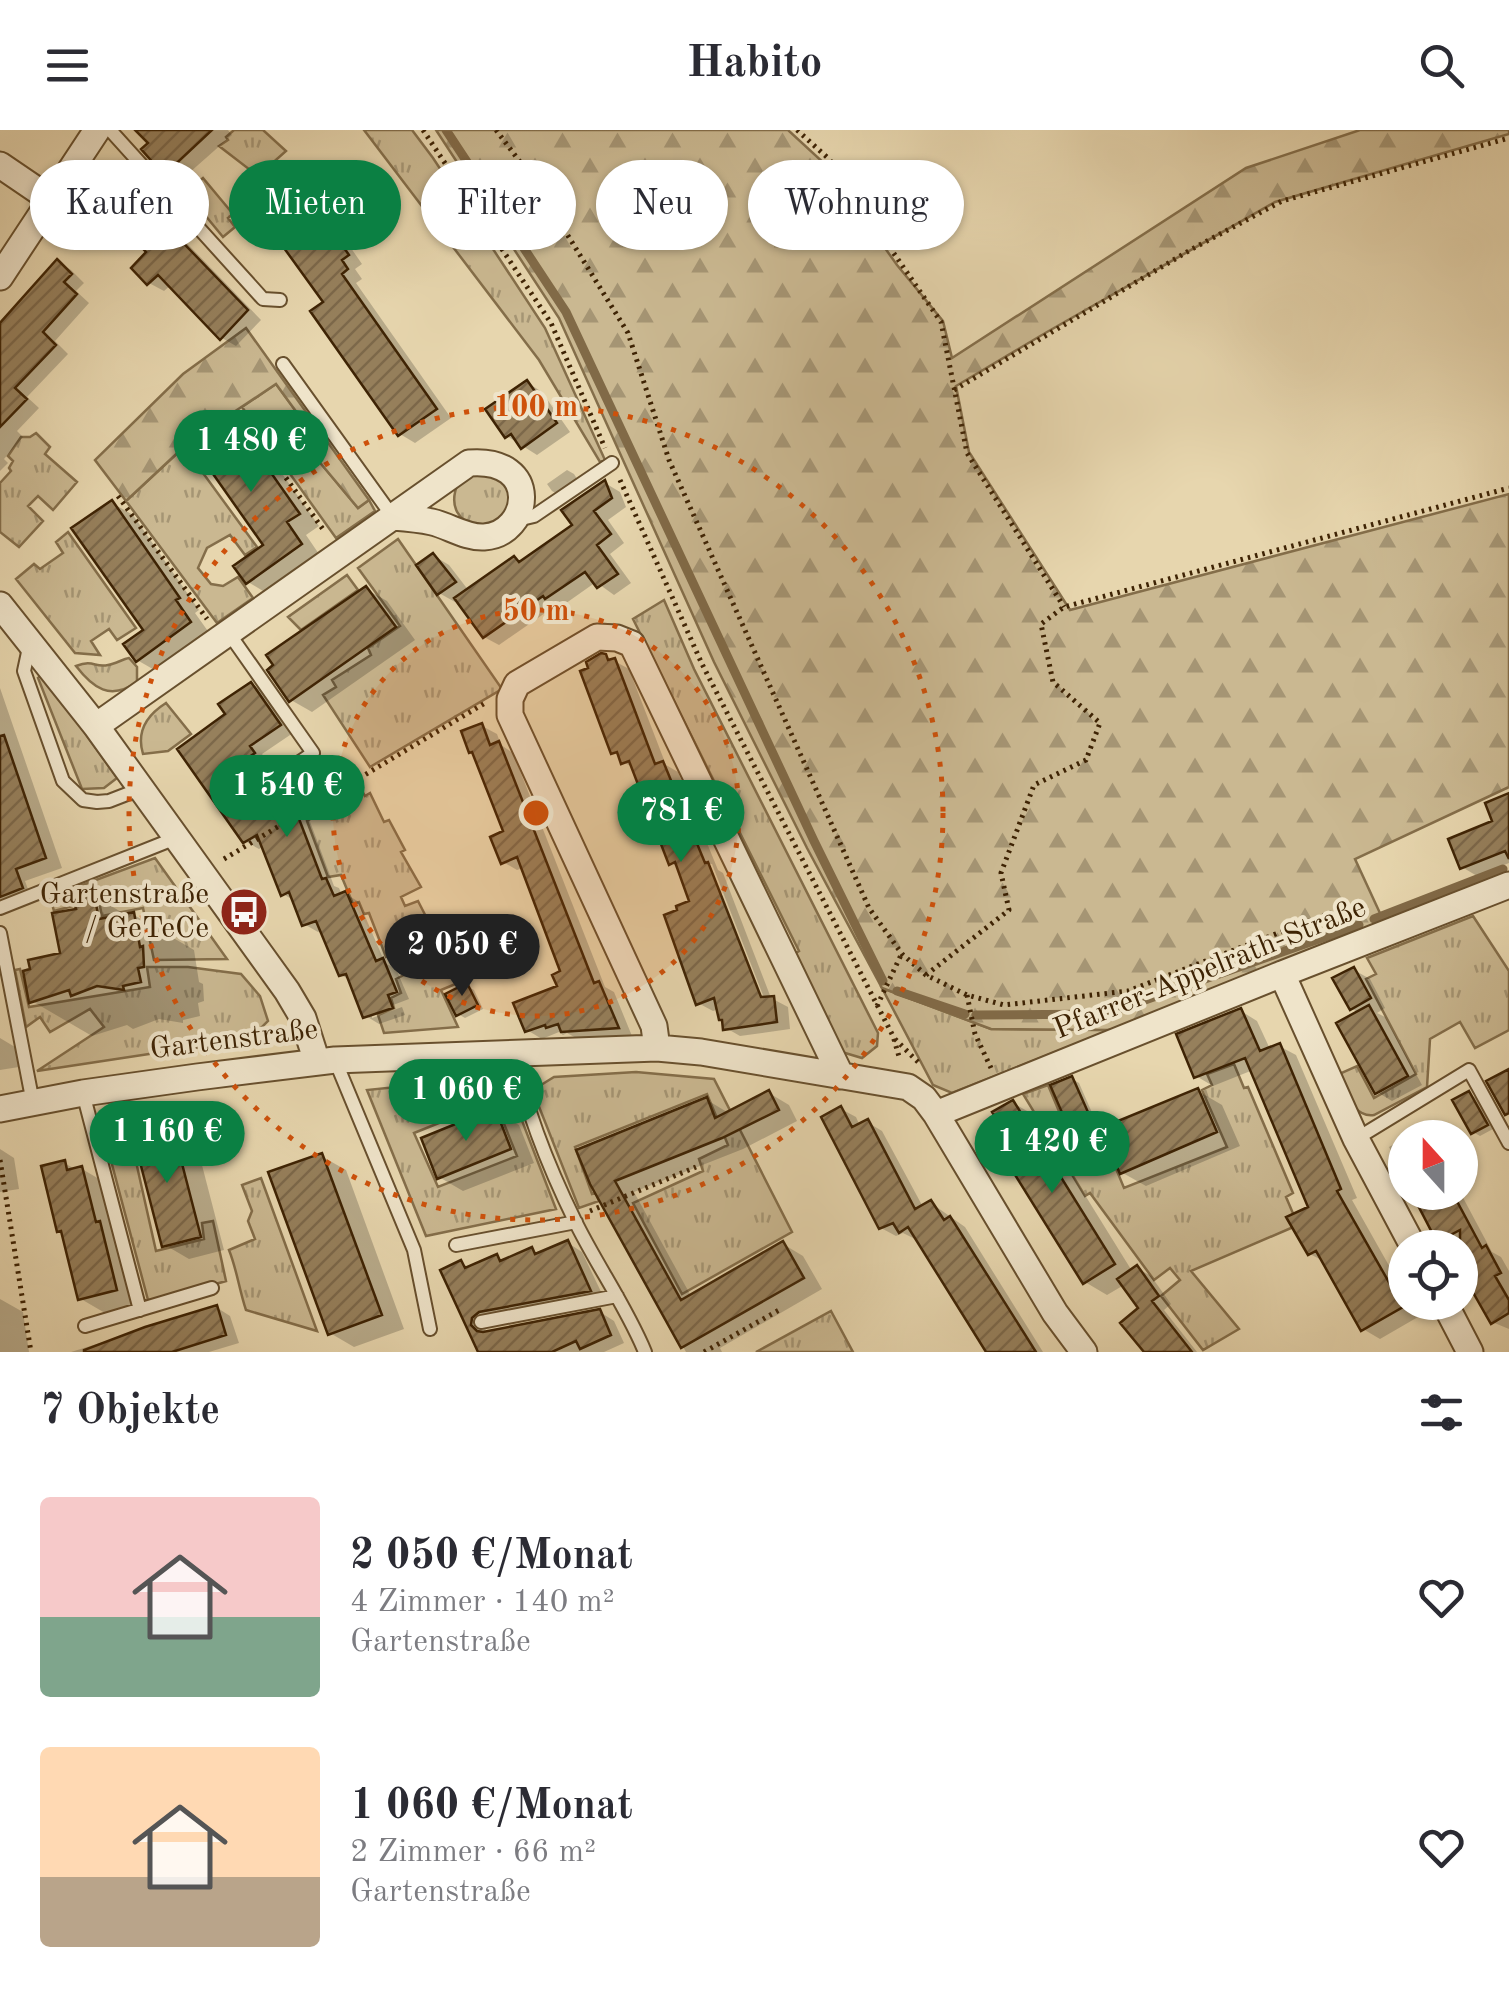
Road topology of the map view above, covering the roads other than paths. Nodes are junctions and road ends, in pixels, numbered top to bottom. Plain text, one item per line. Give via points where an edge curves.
1 (97, 130) edge
2 (110, 130) edge
3 (77, 160) edge
4 (0, 164) edge
5 (30, 185) edge
6 (30, 230) edge
7 (0, 277) edge
8 (280, 300) dead end
9 (283, 364) dead end
10 (612, 463) road end
11 (393, 517) junction
12 (515, 521) junction
13 (0, 605) edge
14 (224, 634) junction
15 (30, 641) junction
16 (96, 726) junction
17 (282, 774) dead end
18 (140, 789) junction
19 (176, 838) junction
20 (1509, 886) edge
21 (0, 908) edge
22 (0, 933) edge
23 (1282, 974) junction
24 (657, 1048) junction
25 (514, 1053) junction
26 (326, 1061) junction
27 (840, 1076) junction
28 (33, 1103) junction
29 (85, 1103) junction
30 (0, 1109) edge
31 (936, 1114) junction
32 (1356, 1139) junction
33 (1509, 1143) edge
34 (575, 1220) junction
35 (1404, 1230) edge
36 (456, 1246) dead end
37 (212, 1288) dead end
38 (617, 1296) junction
39 (140, 1310) junction
40 (1453, 1320) edge
41 (481, 1322) dead end
42 (84, 1326) dead end
43 (430, 1329) dead end
44 (644, 1352) edge
45 (1084, 1352) edge
46 (1470, 1352) edge

1 - 3 street
2 - 8 lane via 263,299
4 - 5 street
6 - 7 street
9 - 11 lane
10 - 12 lane via 534,516
11 - 12 street via 484,537
11 - 12 street via 469,463 488,461 518,479 522,496
11 - 14 street
13 - 15 street
14 - 16 street
14 - 17 lane via 313,754
15 - 16 street
15 - 18 lane via 24,670 63,782 83,800 98,802
16 - 18 street
18 - 19 street
19 - 21 lane
19 - 26 street via 287,991
20 - 23 street, Pfarrer-Appelrath-Straße
22 - 28 lane
23 - 31 street, Pfarrer-Appelrath-Straße
23 - 32 street
24 - 25 street, Gartenstraße
24 - 27 street, Gartenstraße
24 - 27 street via 654,1026 510,716 518,684 597,637 632,644
25 - 26 street, Gartenstraße
25 - 34 lane via 522,1090
26 - 29 street, Gartenstraße
26 - 43 lane via 414,1250
27 - 31 street, Gartenstraße via 918,1080
28 - 29 street, Gartenstraße
28 - 30 street, Gartenstraße
29 - 39 lane
31 - 45 street
32 - 33 lane via 1469,1070
32 - 35 street
34 - 36 lane
34 - 38 lane
37 - 39 lane
38 - 41 lane
38 - 44 lane
39 - 42 lane
40 - 46 street

